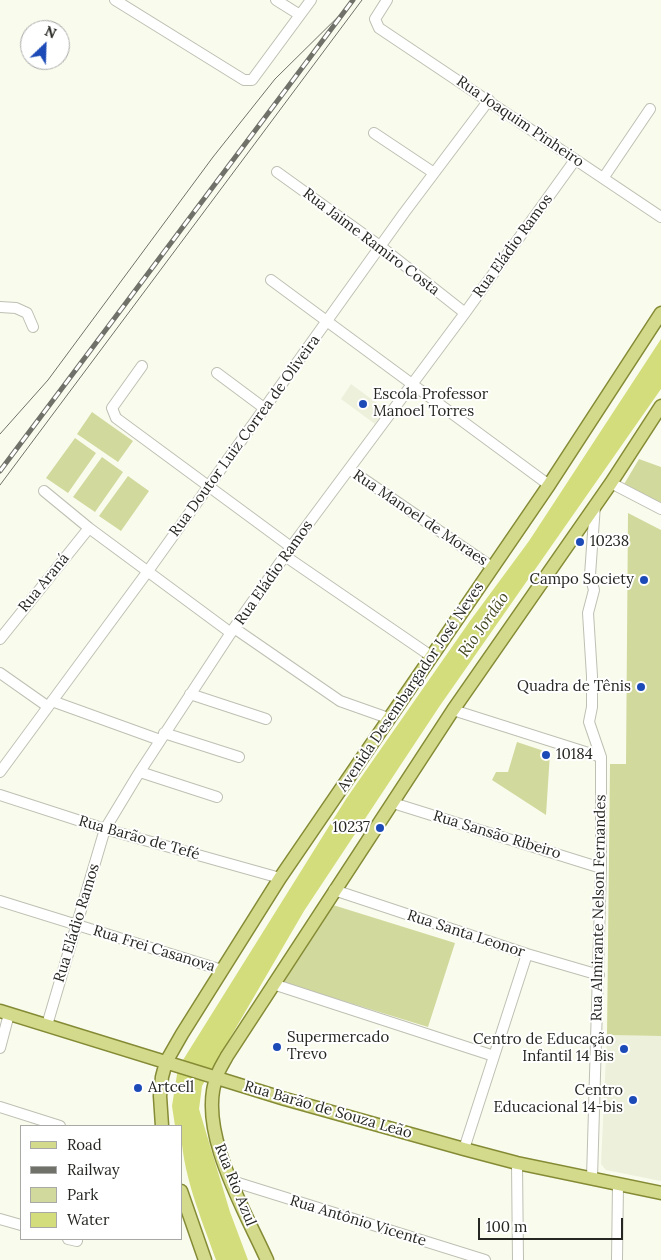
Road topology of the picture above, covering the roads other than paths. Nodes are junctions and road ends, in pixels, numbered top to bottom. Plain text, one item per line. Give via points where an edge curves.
1 (115, 0) edge
2 (276, 0) edge
3 (311, 0) edge
4 (387, 0) edge
5 (300, 15) junction
6 (489, 100) junction
7 (650, 108) dead end
8 (374, 133) dead end
9 (575, 160) junction
10 (276, 172) dead end
11 (434, 173) junction
12 (604, 178) junction
13 (661, 217) edge
14 (380, 246) junction
15 (271, 280) dead end
16 (0, 307) edge
17 (465, 313) junction
18 (661, 314) edge
19 (328, 320) junction
20 (33, 328) dead end
21 (142, 366) dead end
22 (217, 373) dead end
23 (412, 386) junction
24 (264, 408) junction
25 (659, 414) edge
26 (348, 469) junction
27 (611, 483) junction
28 (549, 486) junction
29 (208, 487) junction
30 (44, 491) dead end
31 (595, 505) junction
32 (661, 509) edge
33 (89, 528) junction
34 (288, 552) junction
35 (492, 567) junction
36 (148, 571) junction
37 (232, 631) junction
38 (0, 639) edge
39 (430, 656) junction
40 (0, 673) edge
41 (190, 694) junction
42 (49, 703) junction
43 (453, 710) junction
44 (388, 718) junction
45 (266, 719) dead end
46 (162, 736) junction
47 (239, 757) dead end
48 (601, 757) junction
49 (0, 772) edge
50 (140, 772) junction
51 (0, 795) edge
52 (217, 797) dead end
53 (393, 803) junction
54 (105, 829) junction
55 (601, 868) junction
56 (280, 878) junction
57 (334, 890) junction
58 (0, 901) edge
59 (77, 925) junction
60 (527, 954) junction
61 (222, 970) junction
62 (599, 975) junction
63 (273, 984) junction
64 (5, 1013) edge
65 (46, 1025) junction
66 (0, 1048) edge
67 (494, 1056) junction
68 (170, 1064) junction
69 (213, 1076) junction
70 (0, 1107) edge
71 (57, 1125) edge
72 (162, 1125) edge
73 (464, 1149) junction
74 (516, 1163) junction
75 (592, 1178) junction
76 (232, 1181) junction
77 (618, 1184) junction
78 (661, 1193) edge
79 (182, 1194) edge
80 (0, 1219) edge
81 (20, 1225) edge
82 (205, 1260) edge
83 (267, 1260) edge
84 (485, 1260) edge
85 (518, 1260) edge
86 (617, 1260) edge

1 - 5 street via 244,80 252,80
2 - 5 street
3 - 5 street
4 - 6 street, Rua Joaquim Pinheiro via 375,19 379,28
6 - 9 street, Rua Joaquim Pinheiro
6 - 11 street, Rua Doutor Luiz Correa de Oliveira
7 - 12 street
8 - 11 street
9 - 12 street, Rua Joaquim Pinheiro
9 - 17 street, Rua Eládio Ramos
10 - 14 street, Rua Jaime Ramiro Costa
11 - 14 street, Rua Doutor Luiz Correa de Oliveira
12 - 13 street, Rua Joaquim Pinheiro
14 - 17 street, Rua Jaime Ramiro Costa
14 - 19 street, Rua Doutor Luiz Correa de Oliveira
15 - 19 street
16 - 20 street via 27,313
17 - 23 street, Rua Eládio Ramos
18 - 28 main road, Avenida Desembargador José Neves
19 - 23 street
19 - 24 street, Rua Doutor Luiz Correa de Oliveira
21 - 29 street via 112,408 112,414
22 - 24 street
23 - 26 street, Rua Eládio Ramos
23 - 28 street
24 - 29 street, Rua Doutor Luiz Correa de Oliveira
25 - 27 main road
26 - 34 street, Rua Eládio Ramos
26 - 35 street, Rua Manoel de Moraes
27 - 31 main road
27 - 32 street
28 - 35 main road, Avenida Desembargador José Neves
29 - 34 street
29 - 36 street, Rua Doutor Luiz Correa de Oliveira
30 - 33 street
31 - 43 main road
31 - 48 street, Rua Almirante Nelson Fernandes via 590,575 594,590 588,613 592,684 589,722
33 - 36 street
33 - 38 street, Rua Araná
34 - 37 street, Rua Eládio Ramos
34 - 39 street
35 - 39 main road, Avenida Desembargador José Neves
36 - 37 street
36 - 42 street, Rua Doutor Luiz Correa de Oliveira
37 - 41 street, Rua Eládio Ramos
37 - 44 street via 340,701
39 - 44 main road, Avenida Desembargador José Neves
40 - 42 street
41 - 45 street
41 - 46 street, Rua Eládio Ramos
42 - 46 street
42 - 49 street, Rua Doutor Luiz Correa de Oliveira
43 - 48 street
43 - 53 main road
44 - 56 main road, Avenida Desembargador José Neves
46 - 47 street
46 - 50 street, Rua Eládio Ramos
48 - 55 street, Rua Almirante Nelson Fernandes
50 - 52 street
50 - 54 street, Rua Eládio Ramos
51 - 54 street, Rua Barão de Tefé
53 - 55 street, Rua Sansão Ribeiro
53 - 57 main road
54 - 56 street, Rua Barão de Tefé
54 - 59 street, Rua Eládio Ramos
55 - 62 street, Rua Almirante Nelson Fernandes
56 - 61 main road, Avenida Desembargador José Neves
57 - 60 street, Rua Santa Leonor
57 - 63 main road
58 - 59 street, Rua Frei Casanova
59 - 61 street, Rua Frei Casanova
59 - 65 street, Rua Eládio Ramos
60 - 62 street, Rua Santa Leonor
60 - 67 street
61 - 68 main road, Avenida Desembargador José Neves
62 - 75 street, Rua Almirante Nelson Fernandes
63 - 67 street
63 - 69 main road
64 - 65 main road, Rua Barão de Souza Leão
64 - 66 street
65 - 68 main road, Rua Barão de Souza Leão
67 - 73 street
68 - 69 main road, Rua Barão de Souza Leão
68 - 72 main road via 160,1096
69 - 73 main road, Rua Barão de Souza Leão
69 - 76 main road, Rua Rio Azul via 213,1129
70 - 71 street
73 - 74 main road, Rua Barão de Souza Leão
74 - 75 main road, Rua Barão de Souza Leão
74 - 85 street
75 - 77 main road, Rua Barão de Souza Leão
76 - 83 main road, Rua Rio Azul
76 - 84 street, Rua Antônio Vicente
77 - 78 main road, Rua Barão de Souza Leão
77 - 86 street
79 - 82 main road
80 - 81 street

